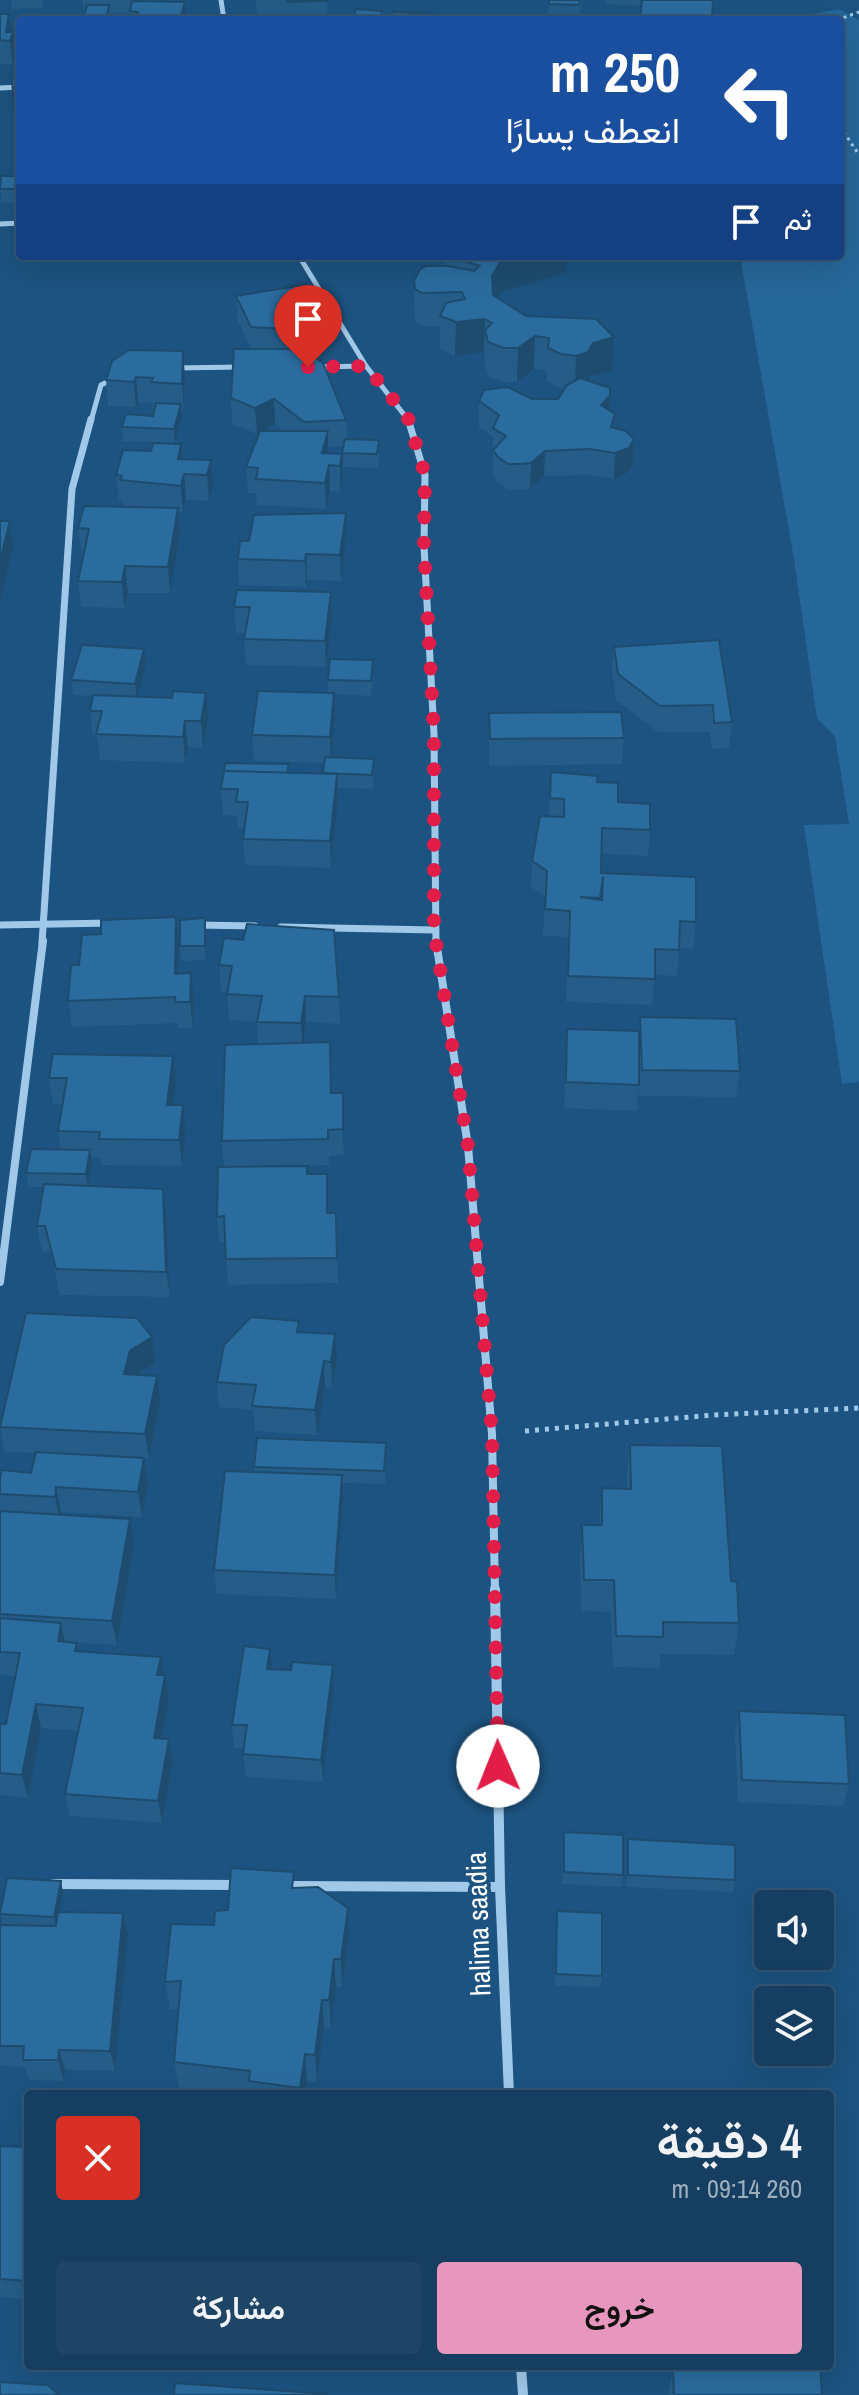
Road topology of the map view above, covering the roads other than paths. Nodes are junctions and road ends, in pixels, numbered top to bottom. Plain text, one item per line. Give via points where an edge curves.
1 (301, 260) edge
2 (366, 366) junction
3 (256, 367) edge
4 (303, 367) edge
5 (161, 368) edge
6 (120, 375) edge
7 (45, 923) junction
8 (121, 924) edge
9 (0, 925) edge
10 (184, 925) edge
11 (262, 926) edge
12 (278, 927) edge
13 (434, 930) junction
14 (0, 1200) edge
15 (10, 1203) junction
16 (0, 1282) edge
17 (47, 1884) edge
18 (250, 1885) edge
19 (266, 1885) edge
20 (500, 1887) junction
21 (509, 2090) edge
22 (521, 2370) edge
23 (523, 2395) edge

1 - 2 street, halima saadia
2 - 4 street
2 - 13 street, halima saadia via 408,418 425,475
3 - 5 street
6 - 7 street via 101,385 72,489
7 - 8 street
7 - 9 street
7 - 15 street
10 - 11 street
12 - 13 street
13 - 20 street, halima saadia via 468,1146 492,1434
14 - 15 street
15 - 16 street
17 - 18 street
19 - 20 street
20 - 21 street, halima saadia
22 - 23 street

